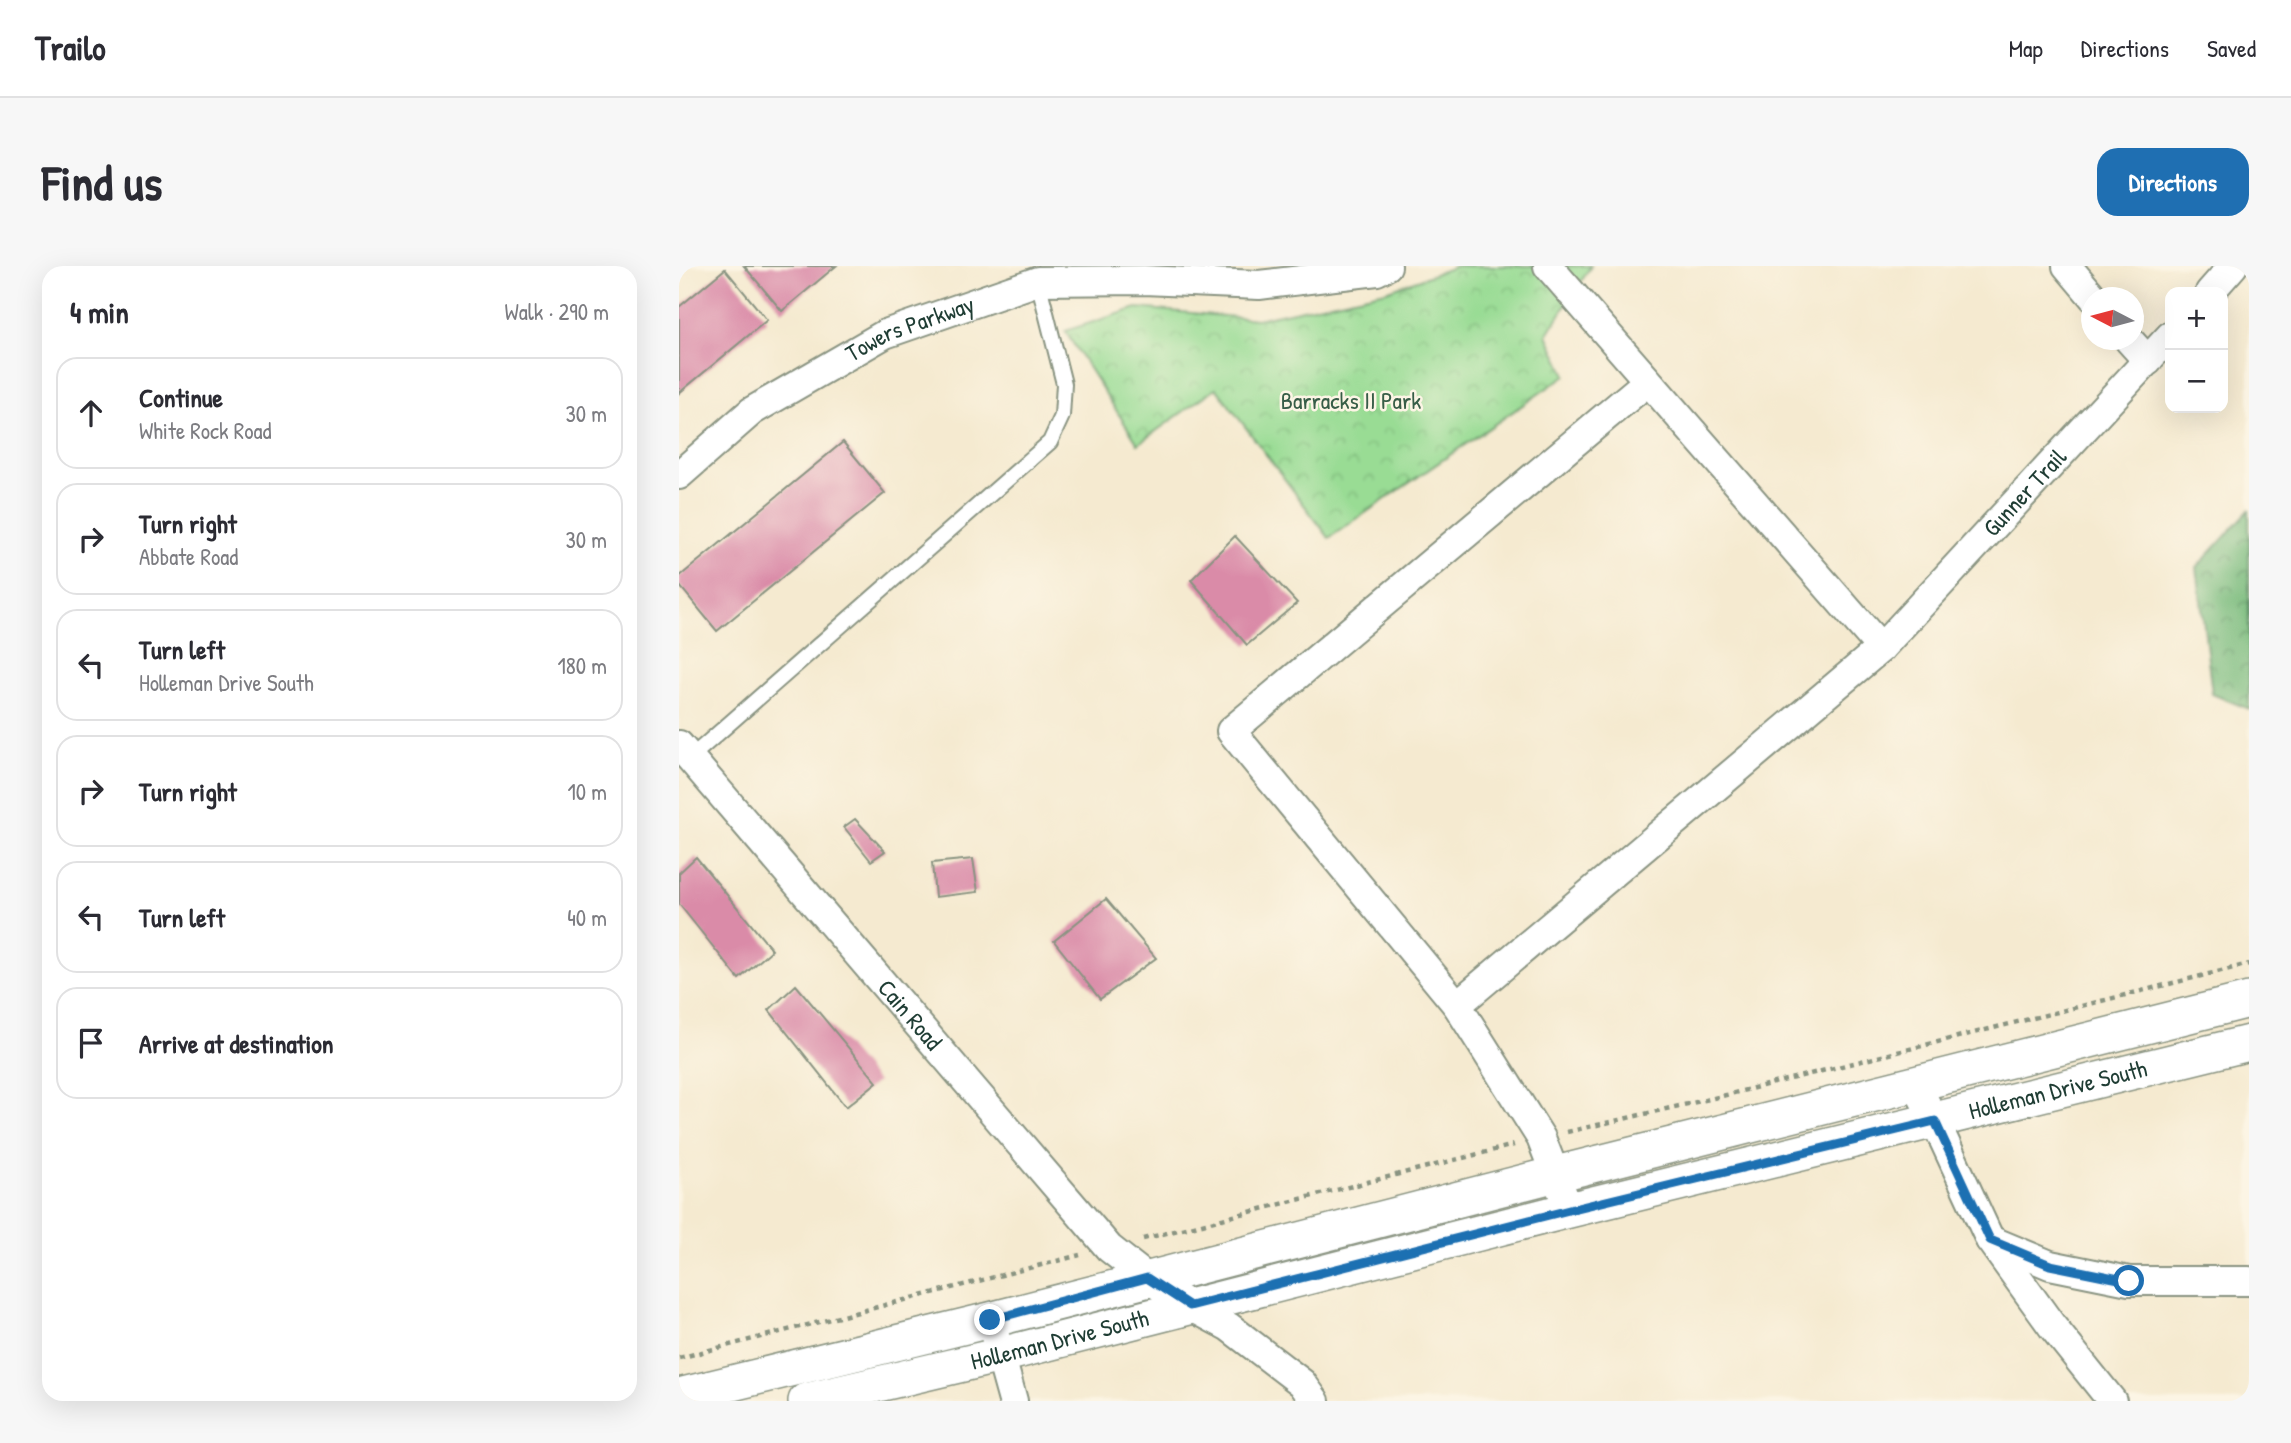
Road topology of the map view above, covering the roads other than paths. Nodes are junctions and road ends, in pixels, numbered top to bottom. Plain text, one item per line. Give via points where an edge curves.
1 (1387, 266) edge
2 (1548, 266) edge
3 (2067, 266) edge
4 (2234, 266) edge
5 (1037, 274) edge
6 (2085, 287) edge
7 (2215, 287) edge
8 (2165, 342) edge
9 (2138, 350) edge
10 (2148, 361) junction
11 (1649, 382) junction
12 (679, 475) edge
13 (1881, 648) junction
14 (684, 751) edge
15 (2249, 1000) edge
16 (1457, 1005) junction
17 (2249, 1043) edge
18 (1916, 1085) junction
19 (1935, 1121) junction
20 (1556, 1174) junction
21 (1569, 1210) junction
22 (1990, 1240) junction
23 (1147, 1278) junction
24 (2249, 1281) edge
25 (1190, 1306) junction
26 (990, 1320) junction
27 (1001, 1355) junction
28 (679, 1396) edge
29 (806, 1401) edge
30 (1013, 1401) edge
31 (1315, 1401) edge
32 (2112, 1401) edge

1 - 5 street, Towers Parkway via 1259,285
2 - 11 street
3 - 6 street
4 - 7 street
5 - 12 street, Towers Parkway via 885,334 752,411
5 - 14 lane via 1065,384 1062,416 1050,442
8 - 10 street, Gunner Trail
9 - 10 street
10 - 13 street, Gunner Trail
11 - 13 street
11 - 16 street via 1231,731
13 - 16 street, Gunner Trail
14 - 23 street, Cain Road via 1109,1248
15 - 18 street
16 - 20 street via 1541,1138
17 - 19 street, Holleman Drive South
18 - 19 street
18 - 20 street
19 - 21 street, Holleman Drive South
19 - 22 street
20 - 21 street
20 - 23 street
21 - 25 street, Holleman Drive South
22 - 24 street via 2050,1265 2129,1281
22 - 32 street
23 - 25 street, Cain Road
23 - 26 street
25 - 27 street, Holleman Drive South
25 - 31 street, Cain Road via 1229,1326 1302,1383
26 - 27 street
26 - 28 street
27 - 29 street, Holleman Drive South
27 - 30 street

